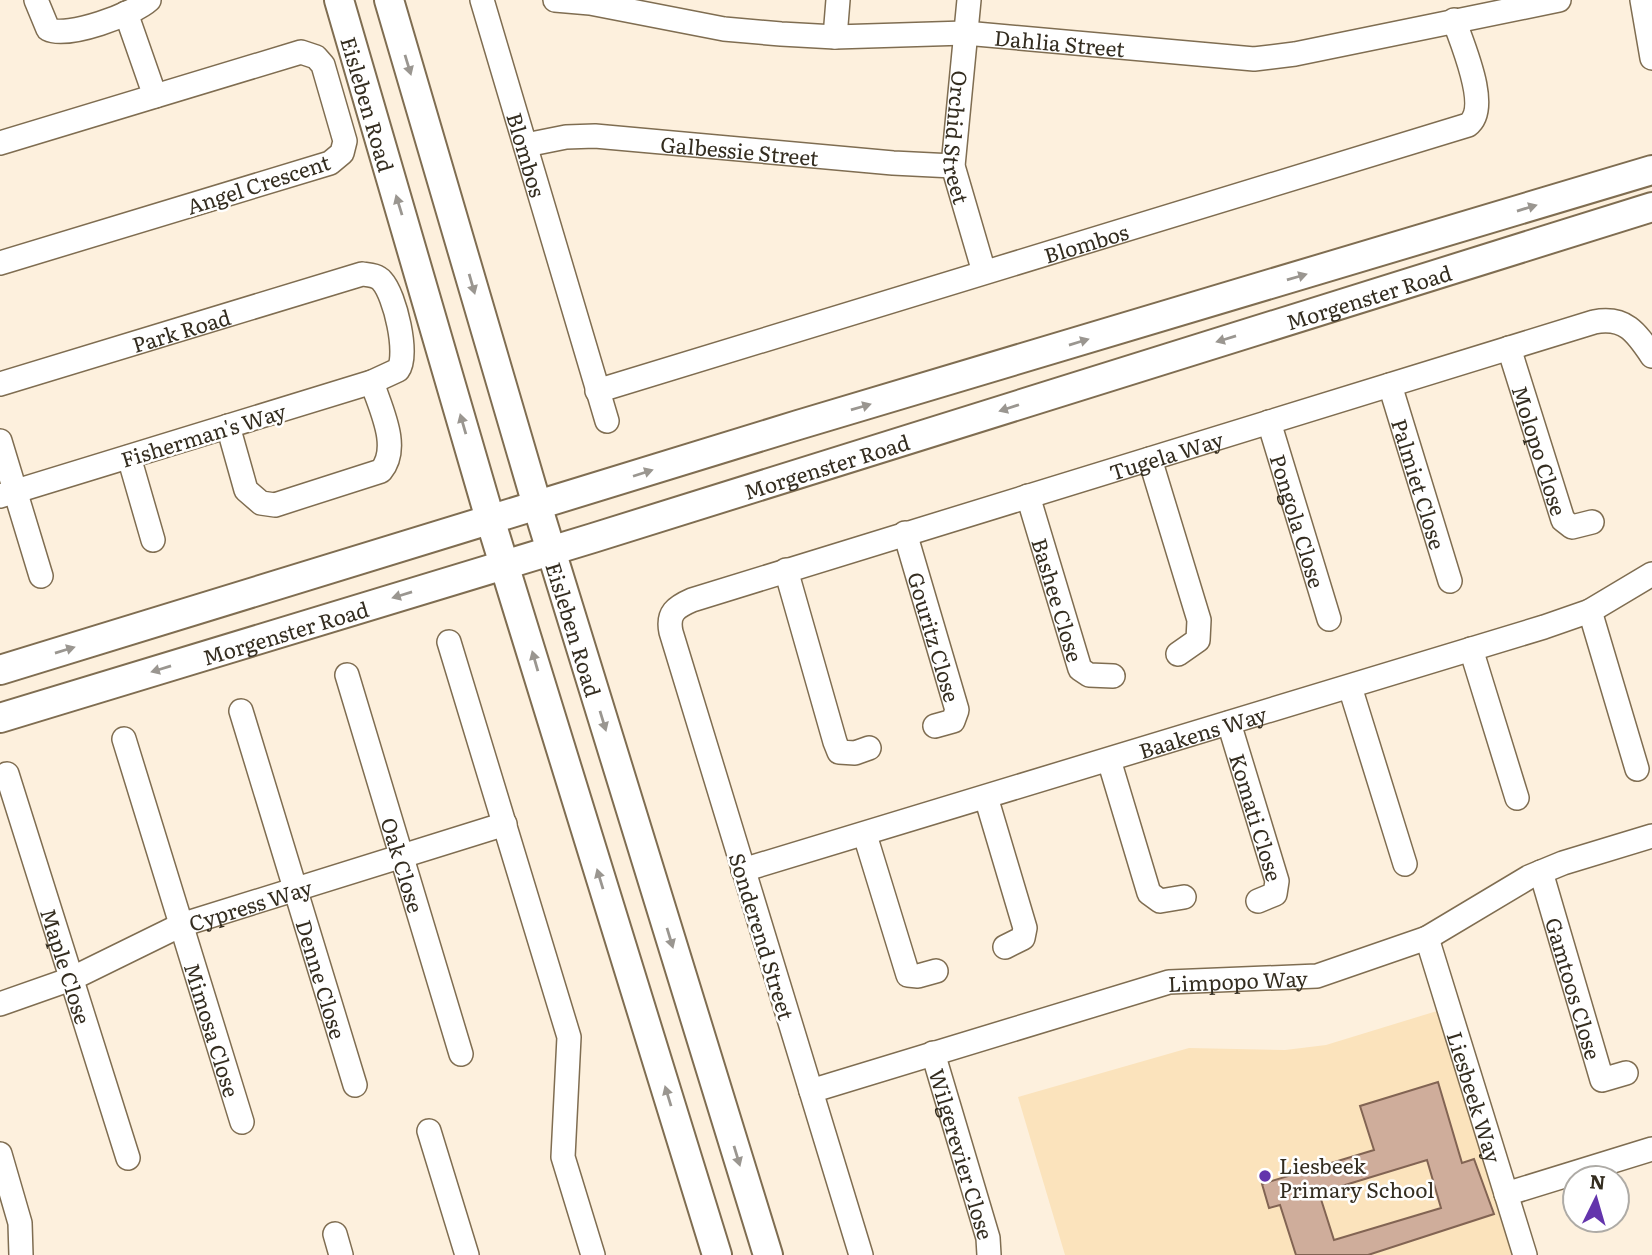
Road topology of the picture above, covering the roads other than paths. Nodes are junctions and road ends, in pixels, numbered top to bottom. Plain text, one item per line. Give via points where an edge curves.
1 (36, 0) edge
2 (149, 0) edge
3 (339, 0) edge
4 (389, 0) edge
5 (482, 0) edge
6 (555, 0) edge
7 (838, 0) edge
8 (969, 0) edge
9 (1559, 0) edge
10 (1642, 0) edge
11 (590, 1) edge
12 (126, 13) junction
13 (1454, 20) junction
14 (965, 33) junction
15 (835, 37) junction
16 (1652, 58) edge
17 (155, 96) junction
18 (0, 143) edge
19 (526, 145) junction
20 (953, 166) junction
21 (1652, 170) edge
22 (1652, 207) edge
23 (0, 263) edge
24 (984, 272) junction
25 (362, 274) joint
26 (1509, 348) junction
27 (1652, 356) edge
28 (372, 382) junction
29 (0, 384) edge
30 (1390, 385) junction
31 (597, 391) junction
32 (607, 421) dead end
33 (1269, 422) junction
34 (228, 426) junction
35 (0, 441) edge
36 (129, 457) junction
37 (1150, 459) junction
38 (8, 494) edge
39 (1028, 496) junction
40 (537, 505) junction
41 (490, 519) junction
42 (1592, 522) dead end
43 (905, 533) junction
44 (153, 540) dead end
45 (551, 551) junction
46 (505, 565) junction
47 (786, 570) junction
48 (1652, 574) edge
49 (41, 576) dead end
50 (1450, 581) dead end
51 (1590, 611) junction
52 (670, 616) joint
53 (1329, 619) dead end
54 (449, 642) dead end
55 (1471, 649) junction
56 (1178, 654) dead end
57 (0, 670) edge
58 (347, 675) dead end
59 (1113, 676) dead end
60 (1350, 687) junction
61 (241, 711) dead end
62 (0, 718) edge
63 (1229, 723) junction
64 (935, 726) dead end
65 (124, 739) dead end
66 (869, 748) dead end
67 (1109, 760) junction
68 (1637, 768) dead end
69 (8, 774) dead end
70 (986, 797) junction
71 (1517, 798) dead end
72 (505, 824) junction
73 (865, 835) junction
74 (1652, 836) edge
75 (400, 857) junction
76 (1405, 863) dead end
77 (743, 870) junction
78 (1541, 872) junction
79 (296, 888) junction
80 (1184, 897) dead end
81 (1258, 901) dead end
82 (181, 925) junction
83 (1427, 938) junction
84 (1005, 947) dead end
85 (936, 971) dead end
86 (71, 979) junction
87 (0, 1004) edge
88 (933, 1053) junction
89 (461, 1054) dead end
90 (1626, 1073) dead end
91 (355, 1085) dead end
92 (811, 1091) junction
93 (242, 1122) dead end
94 (429, 1131) dead end
95 (1652, 1149) edge
96 (0, 1154) edge
97 (128, 1158) dead end
98 (1506, 1194) junction
99 (22, 1255) edge
100 (467, 1255) edge
101 (593, 1255) edge
102 (717, 1255) edge
103 (768, 1255) edge
104 (861, 1255) edge
105 (989, 1255) edge
106 (1525, 1255) edge

1 - 12 street via 48,29 60,34
2 - 12 street
41 -> 3 main road, Eisleben Road
4 -> 40 main road, Eisleben Road
5 - 19 street, Blombos
6 - 11 street, Dahlia Street
7 - 15 street
8 - 14 street, Orchid Street
9 - 13 street, Dahlia Street
10 - 16 street
11 - 15 street, Dahlia Street via 724,29
12 - 17 street
13 - 14 street, Dahlia Street via 1254,59
13 - 24 street, Blombos via 1478,99 1477,114 1468,125
14 - 15 street, Dahlia Street
14 - 20 street, Orchid Street
17 - 18 street, Angel Crescent
17 - 23 street, Angel Crescent via 306,52 323,65 344,147 330,163
19 - 20 street, Galbessie Street via 594,136
19 - 31 street, Blombos
20 - 24 street, Orchid Street
40 -> 21 main road, Morgenster Road
22 -> 45 main road, Morgenster Road
24 - 31 street, Blombos
25 - 28 street, Fisherman's Way via 376,276 387,288 403,348 402,365
25 - 29 street, Park Road
26 - 27 street, Tugela Way via 1610,320 1630,327
26 - 30 street, Tugela Way
26 - 42 street, Molopo Close via 1563,520 1572,527
28 - 34 street, Fisherman's Way
28 - 34 street via 389,441 390,456 381,471 275,505 255,500 246,490
30 - 33 street, Tugela Way
30 - 50 street, Palmiet Close
31 - 32 street, Blombos
33 - 37 street, Tugela Way
33 - 53 street, Pongola Close
34 - 36 street, Fisherman's Way
35 - 38 street
36 - 38 street, Fisherman's Way
36 - 44 street
37 - 39 street, Tugela Way
37 - 56 street via 1199,620 1198,640
38 - 49 street
39 - 43 street, Tugela Way
39 - 59 street, Bashee Close via 1080,669 1089,675
40 - 41 main road, Morgenster Road
40 - 45 main road, Eisleben Road
41 - 46 main road, Eisleben Road
57 -> 41 main road, Morgenster Road
43 - 47 street, Tugela Way
43 - 64 street, Gouritz Close via 957,710 953,721
45 - 46 main road, Morgenster Road
45 -> 103 main road, Eisleben Road
46 -> 62 main road, Morgenster Road
102 -> 46 main road, Eisleben Road
47 - 52 street, Tugela Way via 692,600
47 - 66 street via 839,752
48 - 51 street, Baakens Way
51 - 55 street, Baakens Way
51 - 68 street
52 - 77 street, Sonderend Street
54 - 72 street
55 - 60 street, Baakens Way
55 - 71 street
58 - 75 street, Oak Close
60 - 63 street, Baakens Way
60 - 76 street
61 - 79 street, Denne Close
63 - 67 street, Baakens Way
63 - 81 street, Komati Close via 1277,881 1275,894
65 - 82 street, Mimosa Close
67 - 70 street, Baakens Way
67 - 80 street via 1149,893 1160,901
69 - 86 street, Maple Close
70 - 73 street, Baakens Way
70 - 84 street via 1025,928 1023,938
72 - 75 street, Cypress Way
72 - 101 street via 569,1037 563,1157
73 - 77 street, Baakens Way
73 - 85 street via 908,975
74 - 78 street, Limpopo Way
75 - 79 street, Cypress Way
75 - 89 street, Oak Close
77 - 92 street, Sonderend Street
78 - 83 street, Limpopo Way
78 - 90 street, Gamtoos Close via 1602,1080
79 - 82 street, Cypress Way
79 - 91 street, Denne Close
82 - 86 street, Cypress Way
82 - 93 street, Mimosa Close
83 - 88 street, Limpopo Way via 1311,977 1169,982
83 - 98 street, Liesbeek Way
86 - 87 street, Cypress Way
86 - 97 street, Maple Close
88 - 92 street, Limpopo Way
88 - 105 street, Wilgerevier Close via 988,1238
92 - 104 street, Sonderend Street
94 - 100 street
95 - 98 street
96 - 99 street via 20,1223
98 - 106 street, Liesbeek Way

